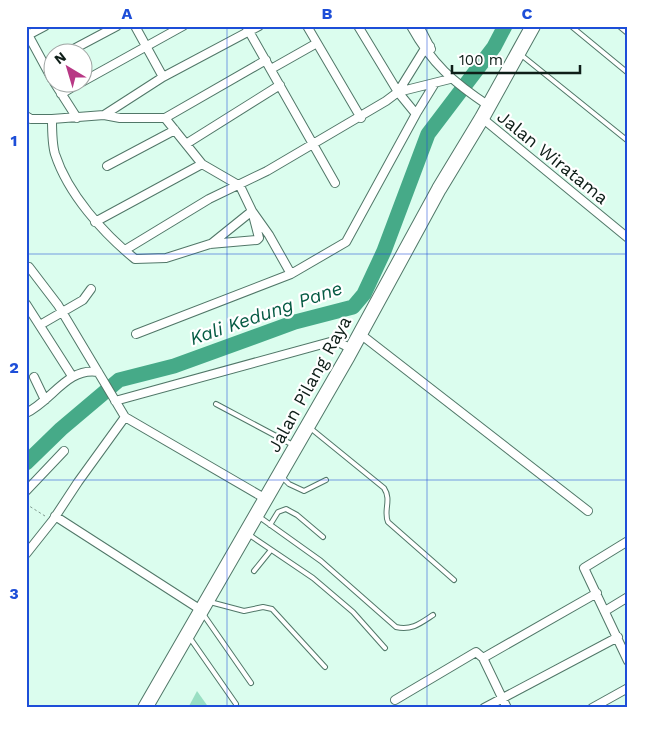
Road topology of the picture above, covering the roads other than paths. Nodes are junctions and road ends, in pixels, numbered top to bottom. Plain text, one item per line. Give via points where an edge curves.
1 (45, 26) edge
2 (117, 26) edge
3 (135, 26) edge
4 (183, 26) edge
5 (259, 26) edge
6 (307, 26) edge
7 (358, 26) edge
8 (411, 26) edge
9 (418, 26) edge
10 (533, 26) edge
11 (571, 26) edge
12 (622, 26) edge
13 (248, 29) edge
14 (628, 31) edge
15 (27, 33) edge
16 (87, 42) edge
17 (316, 43) junction
18 (146, 47) junction
19 (427, 48) junction
20 (518, 52) junction
21 (42, 60) edge
22 (266, 60) junction
23 (270, 69) junction
24 (628, 73) edge
25 (92, 77) edge
26 (163, 77) junction
27 (452, 80) junction
28 (434, 83) junction
29 (280, 86) junction
30 (64, 92) edge
31 (398, 92) junction
32 (61, 94) joint
33 (489, 106) junction
34 (104, 114) junction
35 (416, 114) junction
36 (26, 116) edge
37 (77, 118) junction
38 (165, 118) junction
39 (361, 118) junction
40 (482, 118) junction
41 (52, 120) junction
42 (175, 130) junction
43 (628, 141) edge
44 (186, 144) junction
45 (313, 145) junction
46 (202, 164) junction
47 (107, 166) dead end
48 (335, 182) dead end
49 (240, 186) junction
50 (252, 211) junction
51 (95, 222) junction
52 (628, 238) edge
53 (210, 244) junction
54 (125, 250) junction
55 (29, 267) dead end
56 (291, 274) junction
57 (91, 290) dead end
58 (26, 304) edge
59 (63, 312) junction
60 (40, 325) junction
61 (359, 333) junction
62 (136, 334) dead end
63 (352, 350) junction
64 (99, 374) junction
65 (72, 376) junction
66 (34, 377) dead end
67 (46, 400) junction
68 (114, 400) junction
69 (216, 404) dead end
70 (26, 413) edge
71 (125, 417) junction
72 (308, 426) junction
73 (296, 446) junction
74 (64, 451) dead end
75 (279, 475) junction
76 (326, 480) dead end
77 (26, 491) edge
78 (266, 499) junction
79 (588, 511) dead end
80 (256, 515) junction
81 (54, 518) junction
82 (270, 525) junction
83 (247, 532) junction
84 (323, 537) dead end
85 (628, 541) edge
86 (271, 550) junction
87 (26, 554) edge
88 (254, 571) dead end
89 (454, 580) dead end
90 (597, 593) junction
91 (628, 598) edge
92 (204, 605) junction
93 (605, 611) junction
94 (432, 615) dead end
95 (188, 633) junction
96 (618, 637) junction
97 (385, 648) dead end
98 (483, 658) junction
99 (627, 659) edge
100 (325, 667) dead end
101 (251, 683) dead end
102 (628, 688) edge
103 (502, 698) junction
104 (395, 700) dead end
105 (236, 704) dead end
106 (144, 708) edge
107 (484, 708) edge
108 (507, 708) edge
109 (592, 708) edge

1 - 15 street
2 - 16 street
3 - 18 street
4 - 18 street
5 - 13 street
6 - 17 street
7 - 31 street
8 - 19 street
9 - 19 street
10 - 20 highway, Jalan Pilang Raya
11 - 24 lane
12 - 14 street
13 - 22 street
13 - 26 street
15 - 21 street
17 - 23 street
17 - 39 street
18 - 25 street
18 - 26 street
19 - 27 street
19 - 31 street
20 - 33 highway, Jalan Pilang Raya
20 - 43 lane
22 - 23 street
22 - 38 street
23 - 29 street
26 - 34 street
27 - 28 street
27 - 33 street
28 - 31 street
28 - 35 street
29 - 44 street
29 - 45 street
30 - 32 street
31 - 35 street
31 - 39 street
32 - 37 street
33 - 40 highway, Jalan Pilang Raya
34 - 37 street
34 - 38 street via 120,118
35 - 56 street via 346,242
36 - 41 street
37 - 41 street
38 - 42 street
39 - 45 street
40 - 52 street, Jalan Wiratama
40 - 61 highway, Jalan Pilang Raya
41 - 51 street via 55,154
42 - 44 street
42 - 47 street
44 - 46 street
45 - 48 street
45 - 49 street
46 - 49 street
46 - 51 street
49 - 50 street
49 - 54 street via 209,199
50 - 53 street
50 - 53 street via 257,240
50 - 56 street
51 - 54 street
53 - 54 street via 180,255 150,260 135,259
55 - 59 street
56 - 62 street
57 - 59 street via 83,300
58 - 60 street
59 - 60 street
59 - 64 street
60 - 65 street
61 - 63 highway, Jalan Pilang Raya
61 - 79 street
63 - 68 street via 330,342
63 - 72 highway, Jalan Pilang Raya
64 - 65 street via 84,371
64 - 68 street
65 - 67 street
66 - 67 street
67 - 70 street
68 - 71 street
69 - 73 lane
71 - 78 street
71 - 81 street
72 - 73 highway, Jalan Pilang Raya
72 - 89 lane via 384,488 389,499 388,522
73 - 75 highway, Jalan Pilang Raya
74 - 77 street
75 - 76 lane via 304,491
75 - 78 highway, Jalan Pilang Raya
78 - 80 highway, Jalan Pilang Raya
80 - 82 lane
80 - 83 highway, Jalan Pilang Raya
81 - 87 street
81 - 92 street
82 - 84 lane via 278,512 286,509
82 - 94 lane via 321,561 396,626 405,629
83 - 86 lane
83 - 92 highway, Jalan Pilang Raya
85 - 90 street via 584,568
86 - 88 lane
86 - 97 lane via 313,578 353,612
90 - 93 street
90 - 98 street
91 - 93 street
92 - 95 highway, Jalan Pilang Raya
92 - 100 lane via 244,611 272,609
92 - 101 lane
93 - 96 street
95 - 105 lane
95 - 106 highway, Jalan Pilang Raya
96 - 99 street
96 - 103 street
98 - 103 street
98 - 104 street via 476,652
102 - 109 street
103 - 107 street
103 - 108 street

